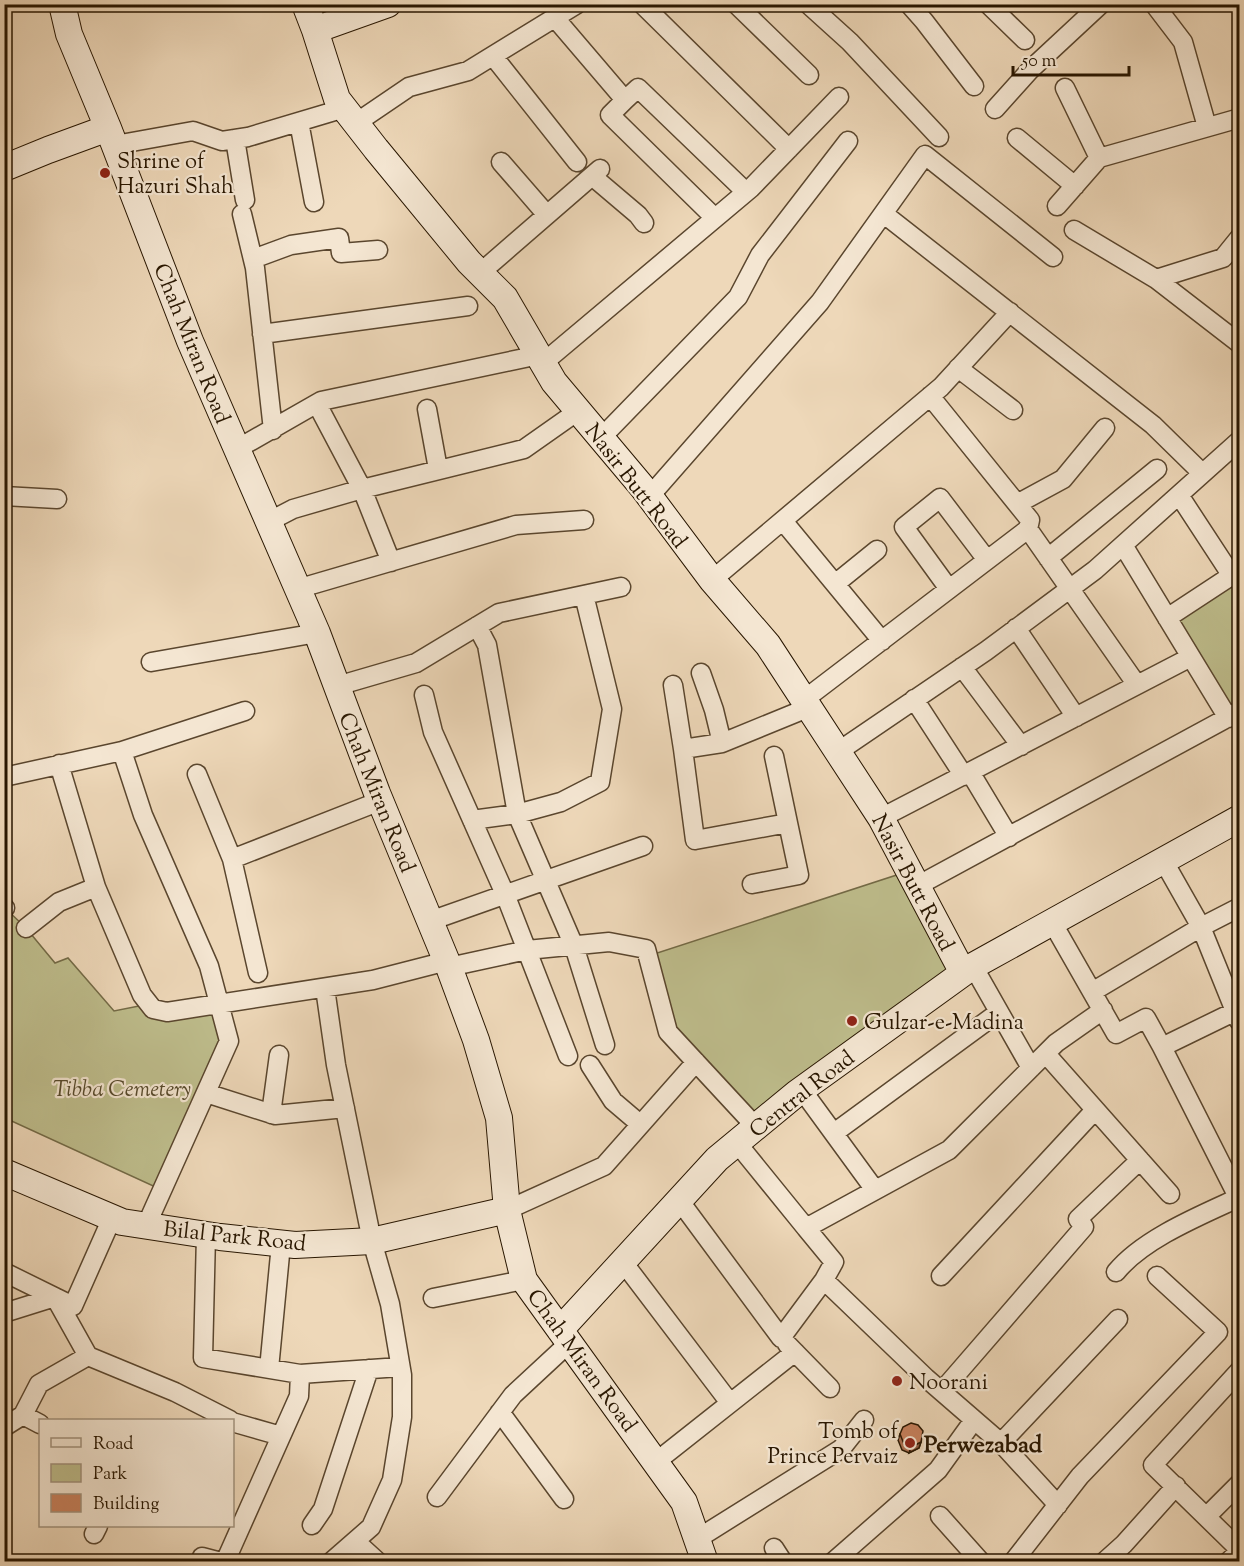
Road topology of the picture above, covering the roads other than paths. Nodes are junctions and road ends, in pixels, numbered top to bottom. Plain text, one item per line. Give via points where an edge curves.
1 (62, 4) edge
2 (305, 4) edge
3 (388, 4) edge
4 (577, 4) edge
5 (642, 4) edge
6 (736, 4) edge
7 (808, 4) edge
8 (909, 4) edge
9 (988, 4) edge
10 (1101, 4) edge
11 (1154, 4) edge
12 (555, 18) junction
13 (315, 30) junction
14 (1025, 40) dead end
15 (493, 56) junction
16 (809, 75) dead end
17 (974, 86) dead end
18 (1065, 88) dead end
19 (839, 97) dead end
20 (625, 100) junction
21 (995, 109) dead end
22 (350, 116) junction
23 (1239, 118) edge
24 (299, 122) junction
25 (1207, 127) junction
26 (112, 137) junction
27 (939, 137) dead end
28 (1017, 138) dead end
29 (235, 139) junction
30 (848, 141) dead end
31 (789, 149) junction
32 (1099, 158) junction
33 (501, 162) dead end
34 (577, 162) dead end
35 (4, 168) edge
36 (1075, 186) junction
37 (746, 192) junction
38 (314, 202) dead end
39 (1057, 206) dead end
40 (884, 213) junction
41 (547, 215) junction
42 (716, 218) junction
43 (644, 223) dead end
44 (1074, 230) dead end
45 (1239, 237) edge
46 (378, 250) dead end
47 (1053, 257) dead end
48 (253, 259) junction
49 (480, 273) junction
50 (1156, 279) junction
51 (468, 306) dead end
52 (1010, 312) junction
53 (262, 334) junction
54 (1239, 344) edge
55 (541, 359) junction
56 (958, 368) junction
57 (930, 396) junction
58 (317, 404) junction
59 (427, 409) dead end
60 (1013, 410) dead end
61 (578, 411) junction
62 (1105, 428) dead end
63 (273, 430) junction
64 (601, 438) junction
65 (1237, 448) edge
66 (237, 449) junction
67 (1157, 469) dead end
68 (438, 470) junction
69 (1202, 473) junction
70 (362, 489) junction
71 (1179, 495) junction
72 (4, 496) edge
73 (649, 497) junction
74 (57, 499) dead end
75 (1017, 504) junction
76 (584, 520) dead end
77 (783, 521) junction
78 (268, 522) junction
79 (1029, 529) junction
80 (1123, 545) junction
81 (877, 550) dead end
82 (1048, 558) junction
83 (987, 560) junction
84 (391, 562) junction
85 (1236, 573) edge
86 (712, 580) junction
87 (835, 584) junction
88 (621, 587) dead end
89 (297, 589) junction
90 (1069, 589) junction
91 (949, 590) junction
92 (584, 595) junction
93 (1167, 618) junction
94 (477, 626) junction
95 (1016, 628) junction
96 (317, 633) junction
97 (882, 641) junction
98 (1191, 657) junction
99 (151, 662) dead end
100 (962, 667) junction
101 (701, 673) dead end
102 (674, 685) dead end
103 (337, 686) junction
104 (1137, 686) junction
105 (424, 695) dead end
106 (914, 699) junction
107 (807, 703) junction
108 (245, 711) dead end
109 (1234, 714) edge
110 (1076, 717) junction
111 (722, 743) junction
112 (1021, 746) junction
113 (683, 749) junction
114 (122, 751) junction
115 (838, 751) junction
116 (774, 756) dead end
117 (59, 764) junction
118 (197, 774) dead end
119 (967, 774) junction
120 (4, 777) edge
121 (380, 801) junction
122 (517, 813) junction
123 (881, 818) junction
124 (1239, 818) edge
125 (472, 820) junction
126 (788, 823) junction
127 (1009, 837) junction
128 (643, 846) dead end
129 (232, 859) junction
130 (1163, 860) junction
131 (545, 879) junction
132 (752, 884) dead end
133 (917, 886) junction
134 (96, 887) junction
135 (505, 894) junction
136 (1239, 907) edge
137 (430, 921) junction
138 (1052, 922) junction
139 (1201, 927) junction
140 (26, 928) dead end
141 (574, 946) junction
142 (527, 950) junction
143 (448, 964) junction
144 (968, 970) junction
145 (258, 973) dead end
146 (325, 988) junction
147 (1092, 992) junction
148 (220, 1004) junction
149 (1103, 1010) junction
150 (999, 1012) junction
151 (1238, 1015) edge
152 (606, 1045) dead end
153 (1162, 1047) junction
154 (1046, 1054) junction
155 (279, 1055) dead end
156 (568, 1056) dead end
157 (696, 1062) junction
158 (590, 1065) dead end
159 (1031, 1068) junction
160 (801, 1089) junction
161 (206, 1093) junction
162 (345, 1108) junction
163 (1095, 1110) junction
164 (271, 1114) junction
165 (640, 1124) junction
166 (834, 1133) junction
167 (746, 1135) junction
168 (1140, 1161) junction
169 (4, 1172) edge
170 (875, 1190) junction
171 (1170, 1194) dead end
172 (679, 1200) junction
173 (1239, 1200) edge
174 (507, 1210) junction
175 (112, 1218) junction
176 (146, 1226) junction
177 (807, 1228) junction
178 (206, 1235) junction
179 (372, 1241) junction
180 (281, 1244) junction
181 (622, 1262) junction
182 (4, 1272) edge
183 (1116, 1272) dead end
184 (941, 1276) dead end
185 (1157, 1276) dead end
186 (524, 1280) junction
187 (824, 1280) junction
188 (55, 1297) junction
189 (433, 1298) dead end
190 (4, 1313) edge
191 (1118, 1319) dead end
192 (564, 1337) junction
193 (781, 1338) junction
194 (795, 1352) junction
195 (88, 1356) junction
196 (400, 1367) junction
197 (268, 1369) junction
198 (369, 1369) junction
199 (1239, 1370) edge
200 (300, 1374) junction
201 (830, 1388) dead end
202 (942, 1392) junction
203 (729, 1403) junction
204 (500, 1412) junction
205 (23, 1415) junction
206 (227, 1419) edge
207 (864, 1420) dead end
208 (974, 1420) junction
209 (234, 1422) edge
210 (39, 1423) edge
211 (4, 1427) edge
212 (281, 1436) junction
213 (1000, 1443) junction
214 (657, 1461) junction
215 (1239, 1483) edge
216 (1176, 1486) junction
217 (437, 1497) dead end
218 (564, 1499) dead end
219 (1058, 1505) junction
220 (240, 1508) edge
221 (940, 1516) dead end
222 (1207, 1516) junction
223 (312, 1525) dead end
224 (355, 1541) junction
225 (701, 1550) edge
226 (1235, 1556) edge
227 (200, 1562) edge
228 (223, 1562) edge
229 (331, 1562) edge
230 (378, 1562) edge
231 (833, 1562) edge
232 (981, 1562) edge
233 (1013, 1562) edge
234 (1104, 1562) edge

1 - 26 street, Chah Miran Road via 69,34
2 - 13 street, Nasir Butt Road
3 - 13 street
4 - 12 street
5 - 31 street
6 - 16 street
7 - 27 street via 850,42
8 - 17 street
9 - 14 street
10 - 21 street via 1030,70
11 - 25 street via 1184,42
12 - 15 street
12 - 20 street
13 - 22 street, Nasir Butt Road via 337,99
15 - 22 street via 468,71 409,87
15 - 34 street
18 - 32 street
19 - 31 street
20 - 37 street via 638,88
20 - 42 street via 610,115
22 - 24 street
22 - 49 street, Nasir Butt Road
23 - 25 street
24 - 29 street
24 - 38 street
25 - 32 street
26 - 29 street via 193,131 222,141
26 - 35 street via 48,150
26 - 66 street, Chah Miran Road via 190,341
28 - 36 street
29 - 48 street
30 - 64 street via 760,255 738,297
31 - 37 street
32 - 36 street
33 - 41 street
36 - 39 street
37 - 42 street
40 - 47 street via 926,155
40 - 52 street
40 - 73 street via 820,302
41 - 43 street via 596,172
41 - 49 street
42 - 55 street
44 - 50 street
45 - 50 street via 1222,258
46 - 48 street via 341,254 339,238 291,245
48 - 53 street
49 - 55 street, Nasir Butt Road via 505,298
50 - 54 street
51 - 53 street
52 - 56 street
52 - 69 street via 1153,425
53 - 63 street
55 - 58 street
55 - 61 street, Nasir Butt Road
56 - 57 street
56 - 60 street
57 - 75 street
57 - 77 street
58 - 63 street
58 - 70 street
59 - 68 street
61 - 64 street, Nasir Butt Road
61 - 68 street via 524,449
62 - 75 street via 1064,479
63 - 66 street
64 - 73 street, Nasir Butt Road
65 - 69 street
66 - 78 street, Chah Miran Road
67 - 82 street
68 - 70 street
69 - 71 street
70 - 78 street via 293,509
70 - 84 street
71 - 80 street
71 - 85 street
72 - 74 street
73 - 86 street, Nasir Butt Road
75 - 79 street via 1030,520
76 - 84 street via 516,525
77 - 86 street
77 - 87 street
78 - 89 street, Chah Miran Road
79 - 82 street
79 - 83 street
80 - 90 street
80 - 93 street
81 - 87 street
82 - 90 street
83 - 91 street
83 - 91 street via 940,498 904,527
84 - 89 street
85 - 93 street
86 - 107 street, Nasir Butt Road via 768,645
87 - 97 street
88 - 92 street
89 - 96 street, Chah Miran Road
90 - 95 street
90 - 104 street
91 - 97 street
92 - 94 street via 499,613
92 - 122 street via 612,709 600,782 561,802
93 - 98 street
94 - 103 street via 416,663
94 - 122 street via 487,645
95 - 100 street
95 - 110 street
96 - 99 street
96 - 103 street, Chah Miran Road
97 - 107 street
98 - 104 street
98 - 109 street
100 - 106 street
100 - 112 street
101 - 111 street
102 - 113 street
103 - 121 street, Chah Miran Road
104 - 110 street
105 - 125 street via 433,732
106 - 115 street
106 - 119 street
107 - 111 street
107 - 115 street, Nasir Butt Road
108 - 114 street
109 - 127 street
110 - 112 street
111 - 113 street
112 - 119 street
113 - 126 street via 695,840
114 - 117 street
114 - 148 street via 143,814 209,966
115 - 123 street, Nasir Butt Road
116 - 126 street
117 - 120 street
117 - 134 street
118 - 129 street
119 - 123 street
119 - 127 street
121 - 129 street
121 - 137 street, Chah Miran Road
122 - 125 street
122 - 131 street
123 - 133 street, Nasir Butt Road
124 - 130 street, Central Road
125 - 135 street
126 - 132 street via 799,875
127 - 133 street
128 - 131 street
129 - 145 street
130 - 138 street, Central Road
130 - 139 street
131 - 135 street
131 - 141 street
133 - 144 street, Nasir Butt Road
134 - 140 street via 59,902
134 - 148 street via 142,995 153,1010 167,1012
135 - 137 street
135 - 142 street
136 - 139 street
137 - 143 street, Chah Miran Road
138 - 144 street, Central Road
138 - 147 street
139 - 147 street
139 - 151 street
141 - 142 street
141 - 152 street
141 - 157 street via 609,942 646,949 668,1032
142 - 143 street
142 - 156 street
143 - 146 street
143 - 174 street, Chah Miran Road via 499,1118
144 - 150 street
144 - 160 street, Central Road
146 - 148 street
146 - 162 street
147 - 149 street
148 - 161 street via 229,1041
149 - 153 street via 1116,1034 1146,1018
149 - 154 street
150 - 159 street
150 - 166 street
151 - 153 street
153 - 173 street
154 - 159 street
154 - 163 street
155 - 164 street
157 - 165 street
157 - 167 street
158 - 165 street via 613,1101
159 - 170 street via 949,1150
160 - 166 street
160 - 167 street, Central Road
161 - 164 street
161 - 176 street
162 - 164 street
162 - 179 street
163 - 168 street
163 - 184 street
165 - 174 street via 604,1166
166 - 170 street
167 - 172 street, Central Road
167 - 177 street
168 - 171 street
168 - 202 street via 1078,1219 1084,1227
169 - 175 street, Bilal Park Road
170 - 177 street
172 - 181 street, Central Road
172 - 193 street
173 - 183 street via 1179,1226
174 - 179 street, Bilal Park Road
174 - 186 street, Chah Miran Road
175 - 176 street, Bilal Park Road
175 - 188 street via 73,1306
176 - 178 street, Bilal Park Road
177 - 187 street via 834,1262
178 - 180 street, Bilal Park Road
178 - 197 street via 203,1358
179 - 180 street, Bilal Park Road
179 - 196 street via 390,1304
180 - 197 street
181 - 192 street, Central Road
181 - 203 street
182 - 188 street
185 - 219 street via 1218,1332 1080,1476
186 - 189 street
186 - 192 street, Chah Miran Road
187 - 193 street
187 - 202 street
188 - 190 street
188 - 195 street
191 - 213 street
192 - 204 street
192 - 214 street, Chah Miran Road
193 - 194 street
194 - 201 street
194 - 203 street
195 - 205 street via 39,1384
195 - 206 street via 175,1392
196 - 198 street
196 - 224 street via 402,1417 392,1480 371,1527
197 - 200 street
198 - 200 street
198 - 223 street via 323,1509
199 - 216 street via 1153,1465
200 - 212 street via 299,1396
202 - 208 street
203 - 214 street
204 - 217 street
204 - 218 street
205 - 210 street
205 - 211 street
207 - 225 street via 841,1449
208 - 213 street
208 - 231 street via 938,1470
209 - 212 street
212 - 220 street
213 - 219 street
214 - 225 street, Chah Miran Road via 684,1502
215 - 222 street
216 - 222 street
216 - 234 street
219 - 233 street
220 - 228 street
221 - 232 street
222 - 226 street
224 - 229 street
224 - 230 street
227 - 228 street via 202,1557

